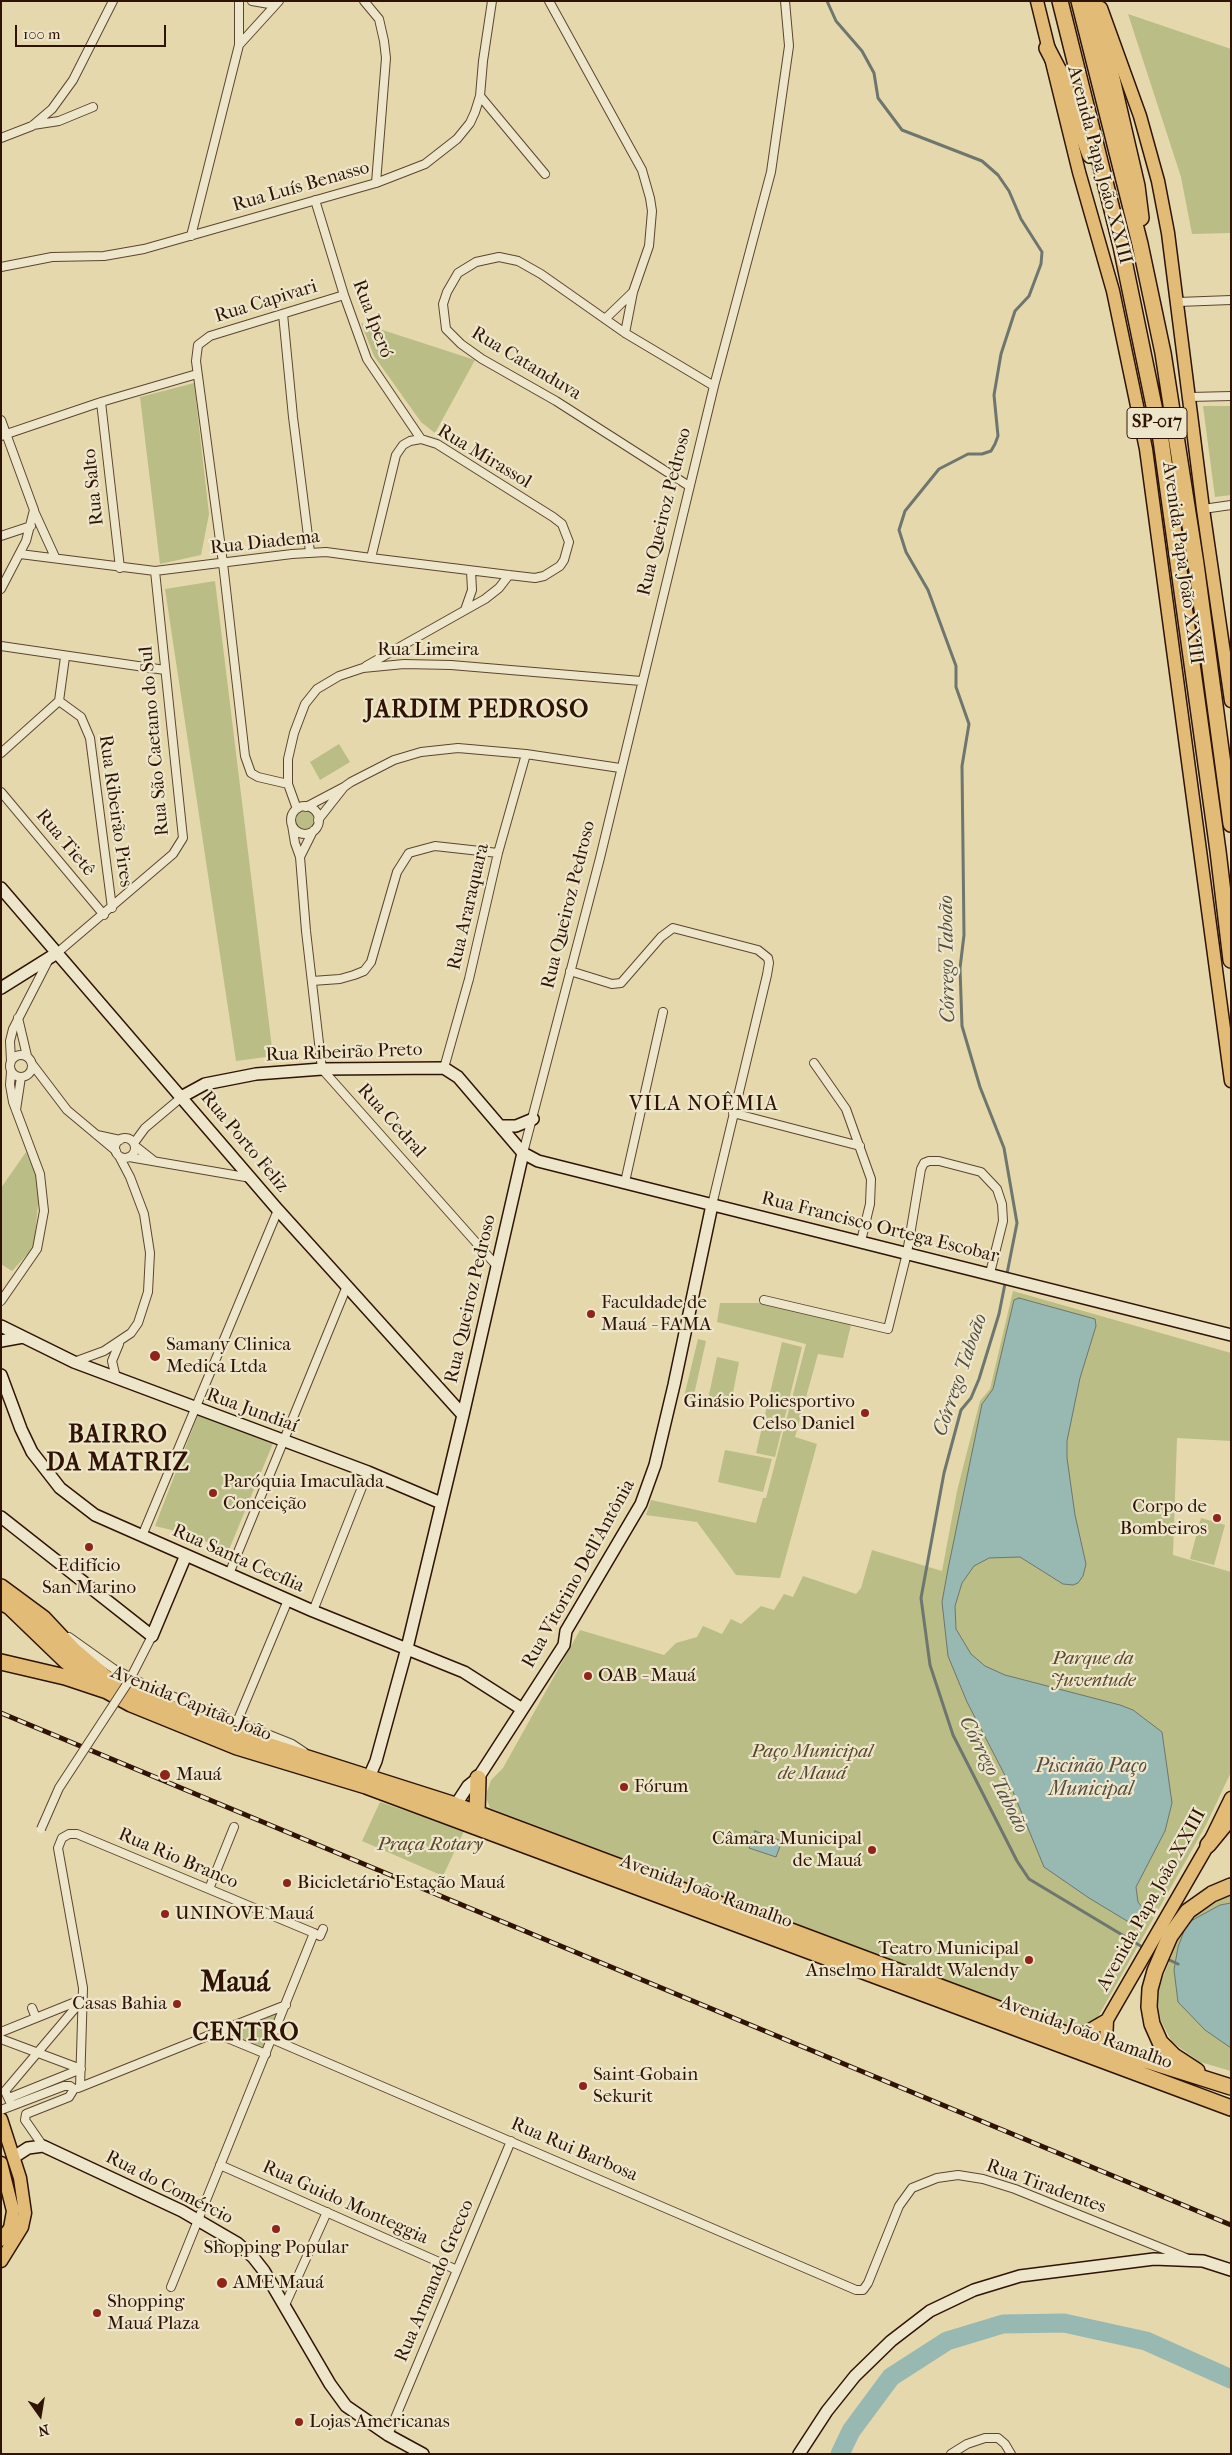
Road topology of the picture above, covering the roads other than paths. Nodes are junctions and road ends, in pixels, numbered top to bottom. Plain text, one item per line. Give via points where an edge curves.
1 (113, 1) edge
2 (240, 1) edge
3 (252, 1) edge
4 (364, 1) edge
5 (492, 1) edge
6 (549, 1) edge
7 (785, 1) edge
8 (1037, 1) edge
9 (1060, 1) edge
10 (1079, 1) edge
11 (1096, 1) edge
12 (277, 3) edge
13 (239, 44) junction
14 (1047, 48) junction
15 (480, 96) junction
16 (93, 107) dead end
17 (32, 126) junction
18 (1, 138) edge
19 (545, 174) dead end
20 (376, 183) junction
21 (315, 200) junction
22 (191, 236) junction
23 (1140, 244) junction
24 (1121, 246) junction
25 (1, 267) edge
26 (632, 292) junction
27 (344, 295) junction
28 (1231, 300) edge
29 (1178, 302) junction
30 (283, 314) junction
31 (605, 320) junction
32 (625, 333) junction
33 (196, 374) junction
34 (714, 386) junction
35 (1231, 396) edge
36 (1190, 397) junction
37 (102, 402) junction
38 (1, 420) edge
39 (4, 435) edge
40 (421, 439) junction
41 (689, 486) junction
42 (1231, 505) edge
43 (1203, 509) junction
44 (34, 510) junction
45 (31, 526) junction
46 (1, 536) edge
47 (310, 552) junction
48 (20, 554) junction
49 (55, 557) junction
50 (371, 558) junction
51 (223, 563) junction
52 (120, 568) junction
53 (155, 571) junction
54 (471, 571) junction
55 (509, 575) junction
56 (1, 589) edge
57 (465, 610) junction
58 (1, 646) edge
59 (65, 657) junction
60 (363, 668) junction
61 (165, 670) junction
62 (641, 681) junction
63 (60, 701) junction
64 (1231, 701) edge
65 (1, 753) edge
66 (526, 754) junction
67 (620, 768) junction
68 (288, 784) junction
69 (344, 787) junction
70 (1, 792) edge
71 (302, 808) junction
72 (318, 820) junction
73 (1231, 824) edge
74 (292, 825) junction
75 (313, 831) junction
76 (498, 853) junction
77 (300, 857) junction
78 (4, 895) edge
79 (112, 908) junction
80 (104, 915) junction
81 (53, 956) junction
82 (1231, 960) edge
83 (570, 971) junction
84 (312, 980) junction
85 (1, 988) edge
86 (664, 1012) dead end
87 (18, 1018) junction
88 (27, 1056) junction
89 (11, 1061) junction
90 (814, 1063) dead end
91 (32, 1064) junction
92 (444, 1068) junction
93 (322, 1069) junction
94 (11, 1072) junction
95 (24, 1076) junction
96 (1231, 1081) edge
97 (45, 1082) junction
98 (183, 1096) junction
99 (16, 1110) junction
100 (734, 1113) junction
101 (533, 1119) junction
102 (500, 1126) junction
103 (145, 1128) junction
104 (95, 1135) junction
105 (123, 1139) junction
106 (134, 1145) junction
107 (860, 1146) junction
108 (523, 1153) junction
109 (117, 1154) junction
110 (129, 1157) junction
111 (155, 1162) junction
112 (251, 1178) junction
113 (624, 1182) junction
114 (712, 1206) junction
115 (278, 1210) junction
116 (861, 1241) junction
117 (907, 1253) junction
118 (496, 1265) junction
119 (995, 1274) junction
120 (347, 1286) junction
121 (764, 1300) dead end
122 (1, 1301) edge
123 (1, 1326) edge
124 (1231, 1335) edge
125 (25, 1337) junction
126 (1, 1340) edge
127 (120, 1342) junction
128 (74, 1362) junction
129 (1, 1375) edge
130 (116, 1378) junction
131 (196, 1408) junction
132 (463, 1415) junction
133 (285, 1441) junction
134 (368, 1472) junction
135 (441, 1503) junction
136 (1, 1517) edge
137 (142, 1536) junction
138 (186, 1555) junction
139 (229, 1574) junction
140 (1, 1587) edge
141 (288, 1600) junction
142 (1, 1602) edge
143 (313, 1610) junction
144 (43, 1618) junction
145 (152, 1636) junction
146 (407, 1648) junction
147 (1, 1662) edge
148 (129, 1681) junction
149 (106, 1691) junction
150 (522, 1709) junction
151 (237, 1722) junction
152 (314, 1759) junction
153 (478, 1778) junction
154 (367, 1781) junction
155 (1231, 1798) edge
156 (451, 1811) junction
157 (477, 1813) junction
158 (1231, 1817) edge
159 (234, 1827) dead end
160 (41, 1829) dead end
161 (1208, 1845) junction
162 (1231, 1886) edge
163 (209, 1889) junction
164 (323, 1929) dead end
165 (1165, 1931) junction
166 (314, 1933) junction
167 (82, 2000) junction
168 (286, 2005) junction
169 (32, 2008) dead end
170 (36, 2018) junction
171 (1107, 2020) junction
172 (1, 2032) edge
173 (215, 2033) junction
174 (1076, 2038) junction
175 (1, 2039) edge
176 (272, 2039) junction
177 (1107, 2049) junction
178 (37, 2052) junction
179 (266, 2054) junction
180 (1114, 2065) junction
181 (81, 2069) junction
182 (1, 2082) edge
183 (1225, 2085) edge
184 (77, 2088) junction
185 (9, 2098) junction
186 (1231, 2108) edge
187 (1, 2110) edge
188 (1, 2119) edge
189 (511, 2141) junction
190 (43, 2146) junction
191 (14, 2158) junction
192 (1, 2163) edge
193 (220, 2165) junction
194 (327, 2212) junction
195 (197, 2218) junction
196 (1, 2240) edge
197 (1188, 2259) junction
198 (1, 2261) edge
199 (457, 2270) junction
200 (1231, 2270) edge
201 (171, 2287) dead end
202 (863, 2290) joint
203 (285, 2304) junction
204 (388, 2434) junction
205 (423, 2454) edge
206 (799, 2454) edge
207 (951, 2454) edge
208 (1011, 2454) edge

1 - 17 street via 63,96
2 - 13 street
3 - 12 street
4 - 20 street via 378,19 386,58
5 - 15 street, Rua Luís Benasso
6 - 26 street via 646,182 652,211 650,237
7 - 34 street, Rua Queiroz Pedroso via 789,46 771,172
8 - 14 main road, Avenida Papa João XXIII
9 - 24 highway, Avenida Papa João XXIII / SP-017
10 - 23 highway, Avenida Papa João XXIII / SP-017
11 - 23 highway via 1137,186 1141,212
11 - 29 main road, Avenida Papa João XXIII via 1149,146 1168,233
12 - 13 street
13 - 22 street
14 - 24 highway via 1063,80
14 - 96 main road, Avenida Papa João XXIII via 1112,291 1146,449
15 - 19 street
15 - 20 street, Rua Luís Benasso via 470,123 442,152 425,164
16 - 17 street via 59,121
17 - 18 street
20 - 21 street, Rua Luís Benasso
21 - 22 street, Rua Luís Benasso
21 - 27 street, Rua Iperó
22 - 25 street, Rua Luís Benasso via 144,250 52,257
23 - 73 highway, Avenida Papa João XXIII / SP-017 via 1181,458
24 - 82 highway, Avenida Papa João XXIII / SP-017 via 1160,440
26 - 31 street
26 - 32 street
27 - 30 street, Rua Capivari
27 - 40 street, Rua Iperó via 367,359
28 - 29 street
29 - 36 main road, Avenida Papa João XXIII
30 - 33 street, Rua Capivari via 202,340 197,352
30 - 47 street
31 - 32 street, Rua Catanduva
31 - 41 street, Rua Catanduva via 528,265 500,257 476,262 458,273 443,304 446,329 469,351 556,401
32 - 34 street, Rua Catanduva
33 - 37 street
33 - 51 street
34 - 41 street, Rua Queiroz Pedroso
35 - 36 street
36 - 43 main road, Avenida Papa João XXIII
37 - 39 street
37 - 52 street, Rua Salto
38 - 39 street
39 - 44 street
40 - 50 street, Rua Mirassol via 403,445 396,455
40 - 55 street, Rua Mirassol via 437,444 562,524 569,542 560,566 535,578
41 - 62 street, Rua Queiroz Pedroso
42 - 43 street
43 - 64 main road, Avenida Papa João XXIII
44 - 45 street
44 - 49 street
45 - 46 street
45 - 48 street
47 - 50 street, Rua Diadema
47 - 51 street, Rua Diadema
48 - 49 street, Rua Diadema
48 - 56 street
49 - 52 street, Rua Diadema
50 - 54 street, Rua Diadema
51 - 53 street, Rua Diadema
51 - 68 street via 248,766 258,778
52 - 53 street, Rua Diadema
53 - 61 street, Rua São Caetano do Sul
54 - 55 street, Rua Diadema
54 - 57 street via 472,590
55 - 57 street via 499,588
57 - 60 street
58 - 59 street
59 - 61 street
59 - 63 street
60 - 62 street, Rua Limeira via 404,664 451,665
60 - 68 street, Rua Limeira via 339,676 317,689 305,704 288,759
61 - 79 street, Rua São Caetano do Sul via 183,838 173,854
62 - 67 street, Rua Queiroz Pedroso
63 - 65 street
63 - 79 street, Rua Ribeirão Pires via 81,717 90,738
66 - 67 street
66 - 69 street via 458,748 421,752 394,760
66 - 76 street, Rua Araraquara
67 - 83 street, Rua Queiroz Pedroso
68 - 71 street, Rua Limeira
69 - 71 street
69 - 72 street
70 - 80 street, Rua Tietê
71 - 72 street via 316,812
71 - 74 street via 292,815
72 - 75 street
74 - 75 street via 301,833
74 - 77 street
75 - 77 street
76 - 84 street via 435,846 409,853 397,872 371,962 364,971 354,975
76 - 92 street, Rua Araraquara
77 - 84 street
78 - 81 street, Rua Porto Feliz
79 - 80 street
80 - 81 street
81 - 85 street
81 - 87 street
81 - 98 street, Rua Porto Feliz
83 - 100 street via 612,984 621,983 672,928 763,952 769,963 767,975
83 - 101 street, Rua Queiroz Pedroso
84 - 93 street
86 - 113 street
87 - 88 street
87 - 89 street via 11,1036
88 - 89 street via 20,1054
88 - 91 street
89 - 94 street
90 - 107 street via 846,1109
91 - 95 street via 31,1071
91 - 97 street
92 - 93 street, Rua Ribeirão Preto
92 - 102 street, Rua Ribeirão Preto via 458,1077
93 - 98 street, Rua Ribeirão Preto via 231,1078 205,1084
93 - 118 street, Rua Cedral
94 - 95 street
94 - 99 street via 11,1092
95 - 97 street
95 - 99 street
97 - 104 street
98 - 103 street, Rua Ribeirão Preto
98 - 112 street, Rua Porto Feliz
99 - 122 street via 40,1174 44,1211 37,1249
100 - 107 street
100 - 114 street
101 - 102 street via 516,1126
101 - 108 street, Rua Queiroz Pedroso
102 - 108 street, Rua Ribeirão Preto
103 - 105 street, Rua Ribeirão Preto
103 - 106 street, Rua Ribeirão Preto
104 - 105 street
104 - 109 street
105 - 106 street
105 - 109 street via 116,1145
106 - 110 street via 134,1153
106 - 111 street
107 - 116 street via 872,1191
108 - 113 street, Rua Francisco Ortega Escobar via 550,1164
108 - 118 street, Rua Queiroz Pedroso
109 - 110 street
109 - 127 street via 138,1194 150,1253 144,1310 135,1328
110 - 111 street
111 - 112 street
112 - 115 street, Rua Porto Feliz
113 - 114 street, Rua Francisco Ortega Escobar
114 - 116 street, Rua Francisco Ortega Escobar
114 - 150 street, Rua Vitorino Dell'Antônia via 674,1385 648,1488 566,1631 564,1645
115 - 120 street, Rua Porto Feliz
115 - 131 street
116 - 117 street, Rua Francisco Ortega Escobar
117 - 119 street, Rua Francisco Ortega Escobar
117 - 119 street via 920,1169 924,1164 939,1160 982,1172 997,1189 1003,1221
117 - 121 street via 888,1329
118 - 132 street, Rua Queiroz Pedroso
119 - 124 street, Rua Francisco Ortega Escobar
120 - 132 street, Rua Porto Feliz
120 - 133 street
123 - 125 street, Rua Jundiaí
125 - 126 street
125 - 128 street, Rua Jundiaí
127 - 128 street
127 - 130 street via 112,1361
128 - 130 street, Rua Jundiaí
129 - 137 street, Rua Santa Cecília via 32,1452 60,1488 95,1516
130 - 131 street, Rua Jundiaí
131 - 133 street, Rua Jundiaí
131 - 137 street
132 - 135 street, Rua Queiroz Pedroso
133 - 134 street, Rua Jundiaí
133 - 139 street
134 - 135 street, Rua Jundiaí
134 - 143 street
135 - 146 street, Rua Queiroz Pedroso
136 - 145 street
137 - 138 street, Rua Santa Cecília
138 - 139 street, Rua Santa Cecília
138 - 145 street
139 - 141 street, Rua Santa Cecília
140 - 144 highway, Avenida Capitão João
141 - 143 street, Rua Santa Cecília
141 - 151 street
142 - 149 highway via 66,1661
143 - 146 street, Rua Santa Cecília
144 - 148 street
144 - 152 highway, Avenida Capitão João via 88,1664 120,1686 232,1734
145 - 148 street
146 - 150 street, Rua Santa Cecília via 464,1672
146 - 154 street, Rua Queiroz Pedroso via 376,1761
147 - 149 highway, Avenida Capitão João
148 - 151 street
148 - 160 street, bridge via 58,1788
149 - 154 highway, Avenida Capitão João via 237,1747
150 - 153 street, Rua Vitorino Dell'Antônia
151 - 152 street via 292,1744
152 - 154 highway, Avenida Capitão João
153 - 156 street, Rua Vitorino Dell'Antônia via 468,1786
153 - 157 highway
154 - 156 highway, Avenida João Ramalho
154 - 156 highway, Avenida João Ramalho via 400,1799
155 - 161 main road, Avenida Papa João XXIII
156 - 157 highway, Avenida João Ramalho
156 - 180 highway, Avenida João Ramalho
157 - 174 highway, Avenida João Ramalho
158 - 161 highway
159 - 163 street
161 - 165 main road, Avenida Papa João XXIII
162 - 165 highway via 1200,1901
163 - 166 street, Rua Rio Branco
163 - 167 street, Rua Rio Branco via 77,1834 65,1836 58,1848 81,1969
164 - 166 street via 320,1936
165 - 171 main road, Avenida Papa João XXIII via 1136,1969
165 - 183 highway via 1149,2006 1152,2024 1160,2042 1188,2066
166 - 168 street
167 - 170 street
167 - 178 street
167 - 181 street
168 - 173 street
168 - 176 street
169 - 170 street
170 - 172 street
171 - 174 main road, Avenida Papa João XXIII
171 - 177 main road, Avenida Papa João XXIII
173 - 179 street
173 - 184 street
174 - 177 highway, Avenida João Ramalho
175 - 178 street
176 - 179 street
176 - 189 street, Rua Rui Barbosa
177 - 180 main road, Avenida Papa João XXIII
177 - 183 highway, Avenida João Ramalho
178 - 181 street
178 - 185 street
179 - 193 street
180 - 186 highway, Avenida João Ramalho
181 - 184 street
181 - 185 street
182 - 185 street
184 - 185 street via 64,2086
184 - 190 street via 70,2097 26,2114 26,2120
185 - 187 street
188 - 191 main road
189 - 199 street, Rua Armando Grecco
189 - 202 street, Rua Rui Barbosa via 856,2290
190 - 191 street via 28,2148
190 - 195 street, Rua do Comércio
191 - 198 main road via 25,2213 13,2244
192 - 196 main road via 13,2211 10,2228
193 - 194 street, Rua Guido Monteggia
193 - 195 street
194 - 199 street, Rua Guido Monteggia
194 - 203 street
195 - 201 street
195 - 203 street, Rua do Comércio via 253,2257
197 - 200 street
197 - 202 street, Rua Tiradentes via 1015,2189 958,2175 937,2178 912,2188 899,2206
197 - 206 street via 1020,2276 974,2290 930,2311 891,2341 856,2376
199 - 204 street, Rua Armando Grecco
203 - 204 street, Rua do Comércio via 346,2406
204 - 205 street, Rua do Comércio
207 - 208 street via 967,2444 998,2438

